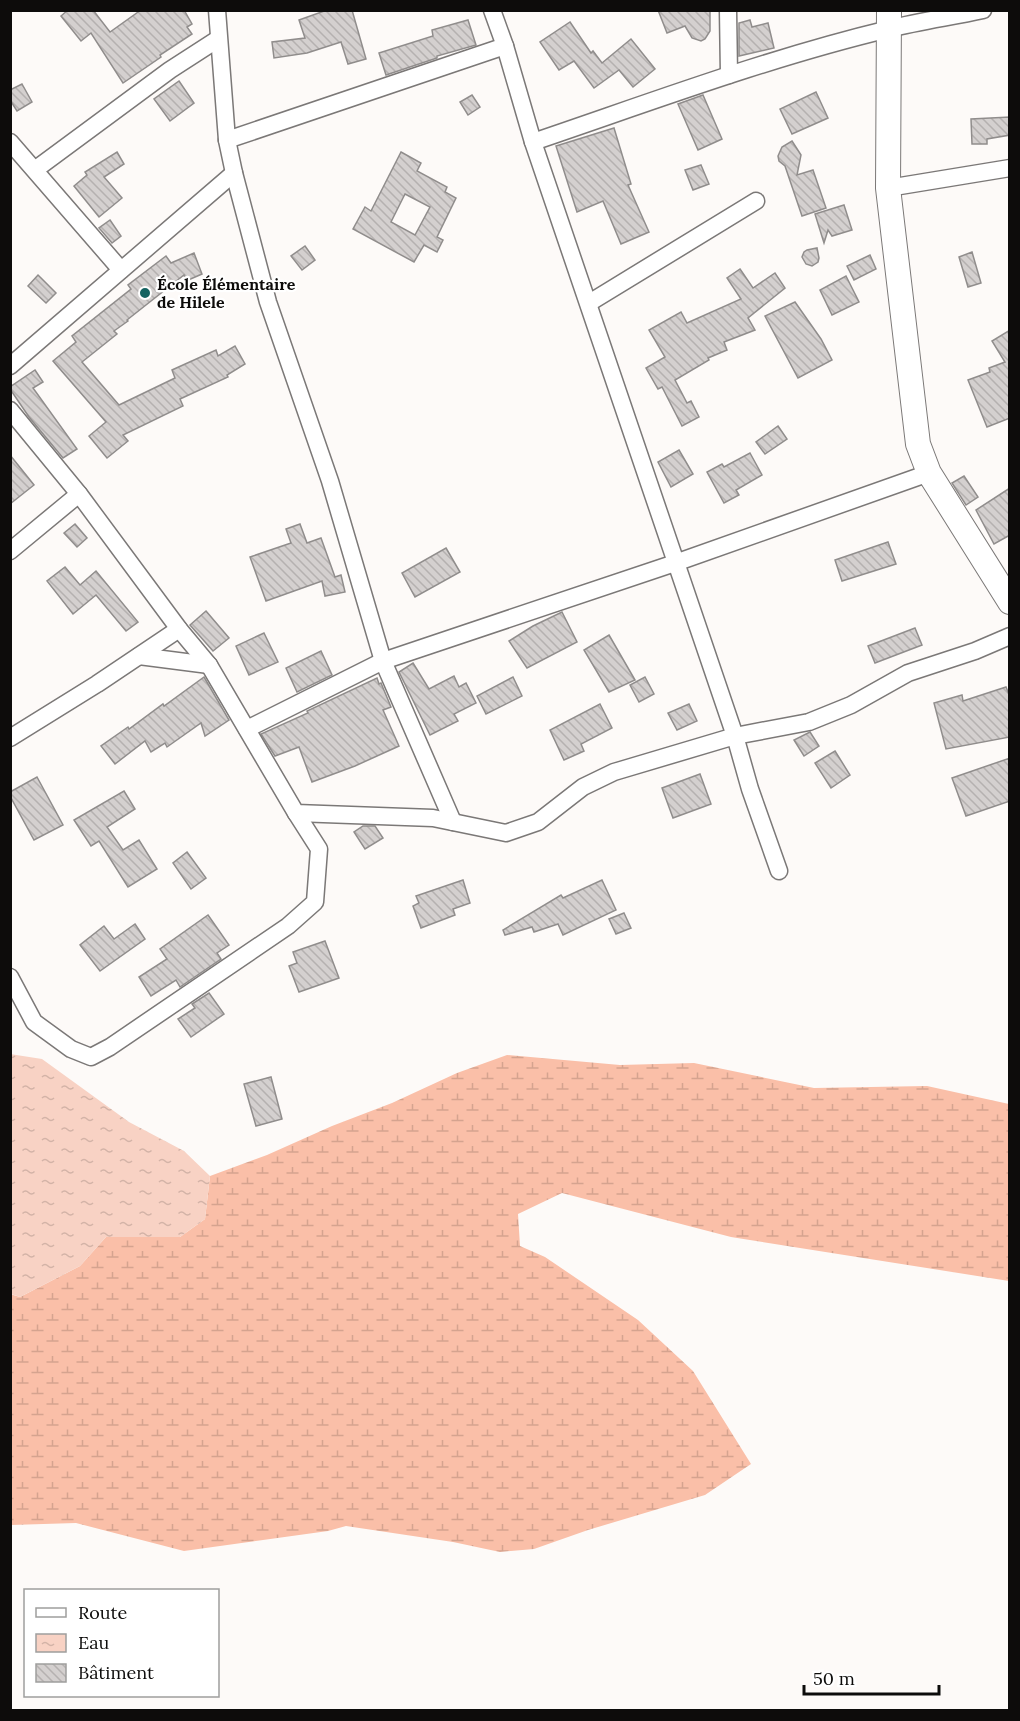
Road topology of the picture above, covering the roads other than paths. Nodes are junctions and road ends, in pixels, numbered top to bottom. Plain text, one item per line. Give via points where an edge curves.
1 (217, 10) edge
2 (492, 10) edge
3 (728, 10) edge
4 (982, 10) edge
5 (889, 20) edge
6 (218, 39) junction
7 (505, 46) junction
8 (729, 75) junction
9 (227, 140) junction
10 (10, 142) edge
11 (533, 142) junction
12 (1010, 168) edge
13 (36, 169) junction
14 (234, 173) junction
15 (888, 188) junction
16 (756, 201) dead end
17 (121, 270) junction
18 (589, 303) junction
19 (13, 360) edge
20 (10, 410) edge
21 (929, 473) junction
22 (79, 494) junction
23 (10, 551) edge
24 (675, 563) junction
25 (1010, 602) edge
26 (179, 630) junction
27 (1010, 636) edge
28 (139, 656) junction
29 (383, 661) junction
30 (209, 665) junction
31 (247, 729) junction
32 (735, 736) junction
33 (10, 738) edge
34 (297, 813) junction
35 (453, 822) junction
36 (779, 871) dead end
37 (10, 976) edge

1 - 6 street
2 - 7 street
3 - 8 street
4 - 5 street
5 - 8 street
5 - 15 street
6 - 9 street
6 - 13 street
7 - 9 street
7 - 11 street
8 - 11 street
9 - 14 street
10 - 13 street
11 - 18 street
12 - 15 street
13 - 17 street
14 - 17 street
14 - 29 street via 268,302 330,481
15 - 21 street via 918,444
16 - 18 street
17 - 19 street
18 - 24 street
20 - 22 street
21 - 24 street
21 - 25 street
22 - 23 street
22 - 26 street
24 - 29 street
24 - 32 street
26 - 28 street
26 - 30 street
27 - 32 street via 908,673 851,705 809,722
28 - 30 street
28 - 33 street
29 - 31 street
29 - 35 street
30 - 31 street
31 - 34 street
32 - 35 street via 614,772 583,787 538,822 506,833
32 - 36 street
34 - 35 street
34 - 37 street via 319,849 315,902 288,926 110,1047 91,1057 72,1049 34,1022

